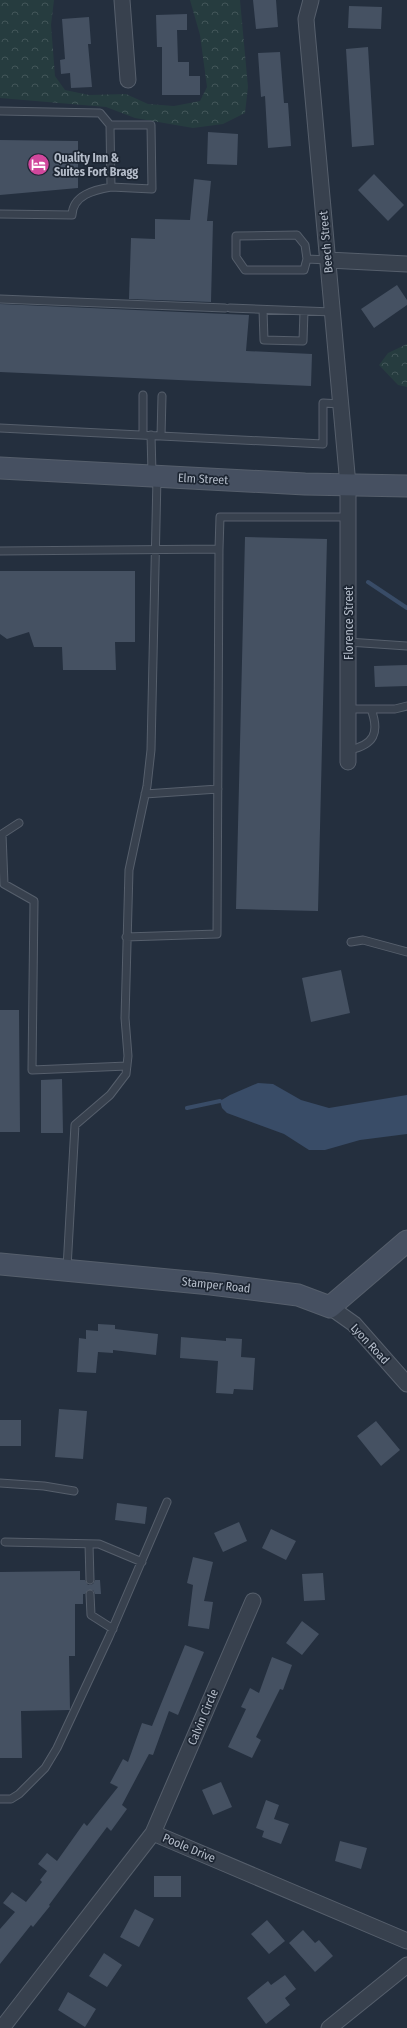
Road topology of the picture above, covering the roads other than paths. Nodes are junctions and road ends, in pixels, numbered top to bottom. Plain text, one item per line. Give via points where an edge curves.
1 (122, 0) edge
2 (311, 0) edge
3 (128, 80) dead end
4 (0, 111) edge
5 (110, 125) junction
6 (111, 187) junction
7 (0, 214) edge
8 (307, 259) junction
9 (328, 260) junction
10 (407, 264) edge
11 (0, 299) edge
12 (263, 310) junction
13 (304, 311) junction
14 (332, 312) junction
15 (143, 395) dead end
16 (162, 396) dead end
17 (341, 404) junction
18 (0, 428) edge
19 (143, 435) junction
20 (151, 436) junction
21 (161, 436) junction
22 (0, 468) edge
23 (154, 476) junction
24 (348, 485) junction
25 (407, 486) edge
26 (348, 517) junction
27 (219, 549) junction
28 (0, 551) edge
29 (155, 551) junction
30 (348, 642) junction
31 (407, 646) edge
32 (407, 706) edge
33 (349, 709) junction
34 (371, 709) junction
35 (348, 756) joint
36 (218, 789) junction
37 (145, 794) junction
38 (19, 823) dead end
39 (126, 937) junction
40 (351, 942) dead end
41 (407, 952) edge
42 (127, 1066) junction
43 (407, 1242) edge
44 (0, 1264) edge
45 (67, 1270) junction
46 (330, 1307) junction
47 (407, 1384) edge
48 (0, 1483) edge
49 (74, 1492) dead end
50 (167, 1502) dead end
51 (5, 1542) dead end
52 (89, 1544) junction
53 (142, 1562) junction
54 (90, 1580) dead end
55 (90, 1594) dead end
56 (253, 1601) dead end
57 (113, 1629) junction
58 (0, 1799) edge
59 (153, 1833) junction
60 (407, 1940) edge
61 (407, 1965) edge
62 (2, 2028) edge
63 (329, 2028) edge

1 - 3 street
2 - 9 street, Beech Street via 306,19
4 - 5 lane via 100,113
5 - 6 lane
5 - 6 lane via 151,125 152,189
6 - 7 lane via 95,190 79,198 72,208 72,215
8 - 8 lane via 305,245 297,235 236,236 236,258 245,270 304,270
8 - 9 lane
9 - 10 street
9 - 14 street, Beech Street
11 - 12 lane
12 - 13 lane
12 - 13 lane via 264,340 303,341
13 - 14 lane
14 - 17 street, Beech Street
15 - 19 lane
16 - 21 lane
17 - 21 lane via 323,402 323,444
17 - 24 street, Beech Street
18 - 19 lane
19 - 20 lane
20 - 21 lane
20 - 23 lane
22 - 23 street, Elm Street
23 - 24 street, Elm Street
23 - 29 lane
24 - 25 street, Elm Street
24 - 26 street, Florence Street
26 - 27 lane via 220,517
26 - 30 street, Florence Street
27 - 29 lane
27 - 36 lane
28 - 29 lane
29 - 37 lane via 151,750
30 - 31 lane
30 - 33 street, Florence Street
32 - 34 lane
33 - 34 lane
33 - 35 street, Florence Street
34 - 35 lane via 376,721 376,731 372,739
36 - 37 lane
36 - 39 lane via 217,934
37 - 39 lane via 128,870
38 - 42 lane via 2,834 4,884 34,901 32,1070
39 - 42 lane
40 - 41 lane via 363,940
42 - 45 lane via 126,1074 110,1095 75,1125
43 - 46 street
44 - 45 street, Stamper Road
45 - 46 street, Stamper Road via 298,1295
46 - 47 street, Lyon Road via 354,1324
48 - 49 lane via 44,1486
50 - 53 lane
51 - 52 lane
52 - 53 lane via 99,1544
52 - 54 lane
53 - 57 lane
55 - 57 lane via 91,1615
56 - 59 street, Calvin Circle
57 - 58 lane via 45,1768 11,1799
59 - 60 street, Poole Drive
59 - 62 street, Poole Drive
61 - 63 street

